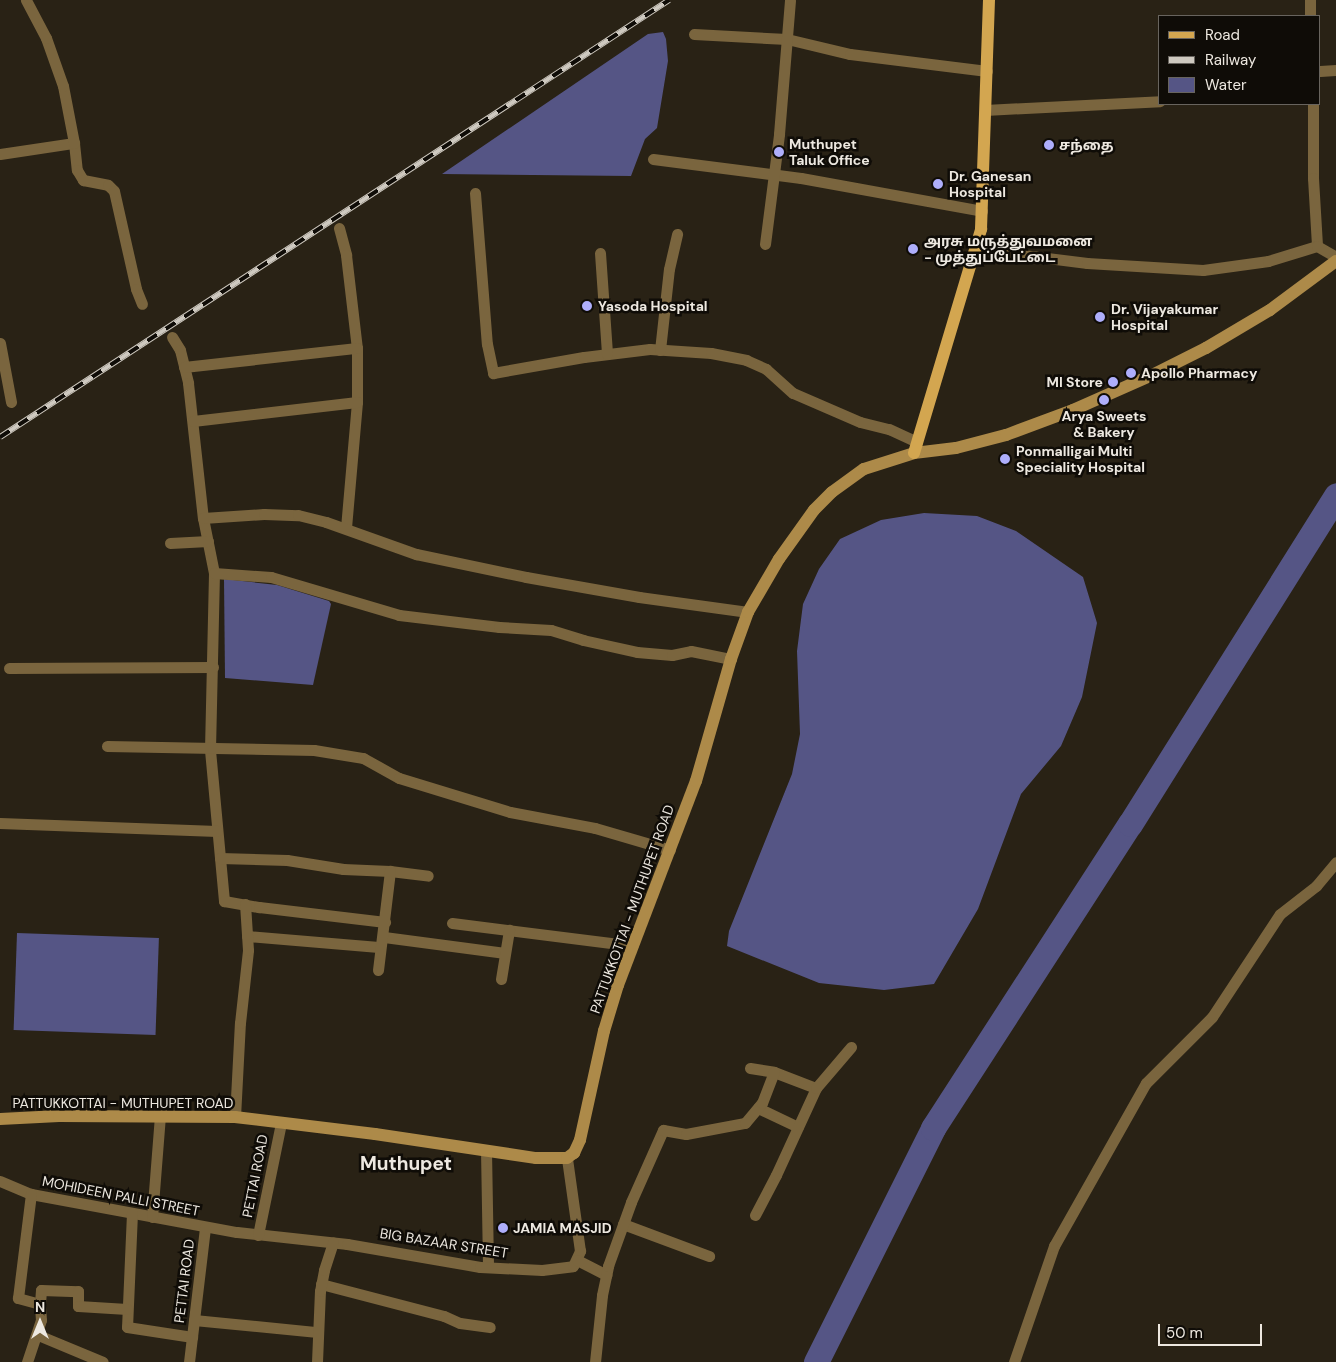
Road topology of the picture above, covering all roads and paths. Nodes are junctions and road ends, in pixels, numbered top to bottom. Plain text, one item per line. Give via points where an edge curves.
1 (26, 0) edge
2 (790, 0) edge
3 (989, 0) edge
4 (1310, 0) edge
5 (1310, 15) edge
6 (694, 34) dead end
7 (786, 39) junction
8 (1336, 70) edge
9 (1321, 71) edge
10 (987, 72) junction
11 (1158, 101) edge
12 (1313, 105) edge
13 (985, 110) junction
14 (74, 143) junction
15 (0, 154) edge
16 (653, 159) dead end
17 (774, 174) junction
18 (475, 193) dead end
19 (982, 211) junction
20 (339, 228) dead end
21 (677, 234) dead end
22 (765, 244) dead end
23 (1317, 246) junction
24 (975, 249) junction
25 (600, 253) dead end
26 (1336, 259) edge
27 (142, 304) dead end
28 (172, 337) dead end
29 (0, 343) edge
30 (357, 348) junction
31 (660, 350) junction
32 (607, 354) junction
33 (184, 367) junction
34 (11, 402) dead end
35 (357, 402) junction
36 (192, 421) junction
37 (916, 447) junction
38 (203, 518) junction
39 (346, 529) junction
40 (208, 542) junction
41 (170, 543) dead end
42 (214, 573) junction
43 (748, 612) junction
44 (731, 659) junction
45 (213, 667) junction
46 (9, 668) dead end
47 (107, 746) dead end
48 (210, 750) junction
49 (0, 823) edge
50 (217, 831) junction
51 (670, 850) junction
52 (220, 858) junction
53 (1336, 862) edge
54 (390, 871) junction
55 (428, 876) dead end
56 (245, 904) junction
57 (385, 922) junction
58 (452, 923) dead end
59 (509, 930) junction
60 (247, 936) junction
61 (382, 942) junction
62 (633, 946) junction
63 (505, 953) junction
64 (378, 970) dead end
65 (501, 979) dead end
66 (851, 1047) dead end
67 (750, 1068) dead end
68 (774, 1072) junction
69 (816, 1088) junction
70 (758, 1108) junction
71 (160, 1116) junction
72 (235, 1117) junction
73 (0, 1119) edge
74 (281, 1123) junction
75 (798, 1128) junction
76 (486, 1150) junction
77 (567, 1158) junction
78 (0, 1180) edge
79 (31, 1194) junction
80 (132, 1213) junction
81 (755, 1215) dead end
82 (152, 1217) junction
83 (623, 1224) junction
84 (205, 1227) junction
85 (258, 1235) junction
86 (333, 1242) junction
87 (709, 1256) dead end
88 (577, 1260) junction
89 (488, 1267) junction
90 (606, 1275) junction
91 (321, 1284) junction
92 (40, 1304) junction
93 (128, 1309) junction
94 (194, 1320) junction
95 (490, 1327) dead end
96 (317, 1332) junction
97 (38, 1335) junction
98 (192, 1336) junction
99 (27, 1362) edge
100 (103, 1362) edge
101 (189, 1362) edge
102 (317, 1362) edge
103 (595, 1362) edge
104 (1014, 1362) edge

1 - 14 street via 46,38 63,86
2 - 7 street
3 - 10 main road
4 - 5 street
6 - 7 street
7 - 10 street via 850,54
7 - 17 street
8 - 9 street
10 - 13 main road
11 - 13 street
12 - 23 street
13 - 19 main road
14 - 15 street
14 - 27 street via 77,170 83,180 108,185 114,191
16 - 17 street
17 - 19 street
17 - 22 street
18 - 32 street via 487,344 493,373
19 - 24 main road
20 - 30 street via 346,255
21 - 31 street via 669,269
23 - 24 street via 1268,261 1203,270 1087,264
23 - 26 street
24 - 37 main road
25 - 32 street
26 - 37 main road, PATTUKKOTTAI - MUTHUPET ROAD via 1270,310 1152,375 1006,435 956,448
28 - 33 street via 180,350
29 - 34 street
30 - 33 street
30 - 35 street
31 - 32 street
31 - 37 street via 711,353 746,360 766,369 793,393 860,422 889,429
33 - 36 street
35 - 36 street
35 - 39 street
36 - 38 street
37 - 43 main road, PATTUKKOTTAI - MUTHUPET ROAD via 864,469 832,492 814,510 779,559
38 - 39 street via 298,515
38 - 40 street
39 - 43 street via 416,554 517,575
40 - 41 street
40 - 42 street
42 - 44 street via 270,577 399,614 551,630 637,652 672,655 691,651
42 - 45 street
43 - 44 main road, PATTUKKOTTAI - MUTHUPET ROAD
44 - 51 main road, PATTUKKOTTAI - MUTHUPET ROAD via 696,781
45 - 46 street
45 - 48 street
47 - 48 street
48 - 50 street
48 - 51 street via 314,750 363,758 398,778 510,812 595,828
49 - 50 street
50 - 52 street
51 - 62 main road, PATTUKKOTTAI - MUTHUPET ROAD
52 - 54 street via 287,860 343,869
52 - 56 street via 224,900
53 - 104 street via 1316,886 1280,914 1212,1017 1146,1083 1054,1246
54 - 55 street
54 - 57 street
56 - 57 street
56 - 60 street
57 - 61 street
58 - 59 street
59 - 62 street
59 - 63 street
60 - 61 street
60 - 72 street
61 - 63 street
61 - 64 street
62 - 77 main road, PATTUKKOTTAI - MUTHUPET ROAD via 604,1031 580,1140
63 - 65 street
66 - 69 street
67 - 68 street
68 - 69 street
68 - 70 street
69 - 75 street
70 - 75 street
70 - 83 street via 745,1123 686,1134 663,1130
71 - 72 main road, PATTUKKOTTAI - MUTHUPET ROAD
71 - 73 main road, PATTUKKOTTAI - MUTHUPET ROAD
71 - 82 street
72 - 74 main road, PATTUKKOTTAI - MUTHUPET ROAD
74 - 76 main road, PATTUKKOTTAI - MUTHUPET ROAD
74 - 85 street, PETTAI ROAD
75 - 81 street
76 - 77 main road, PATTUKKOTTAI - MUTHUPET ROAD via 536,1158
76 - 89 street
77 - 88 street via 580,1251
78 - 79 street, MOHIDEEN PALLI STREET
79 - 80 street, MOHIDEEN PALLI STREET
79 - 92 street, MOHIDEEN PALLI STREET via 18,1298
80 - 82 street, MOHIDEEN PALLI STREET
80 - 93 street
82 - 84 street, MOHIDEEN PALLI STREET
83 - 87 street
83 - 90 street
84 - 85 street, PETTAI ROAD
84 - 94 street, PETTAI ROAD
85 - 86 street, BIG BAZAAR STREET
86 - 89 street, BIG BAZAAR STREET
86 - 91 street
88 - 89 street, BIG BAZAAR STREET via 573,1266 542,1270
88 - 90 street
90 - 103 street
91 - 95 street via 460,1322
91 - 96 street
92 - 93 street via 42,1290 78,1291 78,1306
92 - 97 street
93 - 98 street via 127,1327
94 - 96 street
94 - 98 street, PETTAI ROAD
96 - 102 street
97 - 99 street
97 - 100 street
98 - 101 street, PETTAI ROAD

